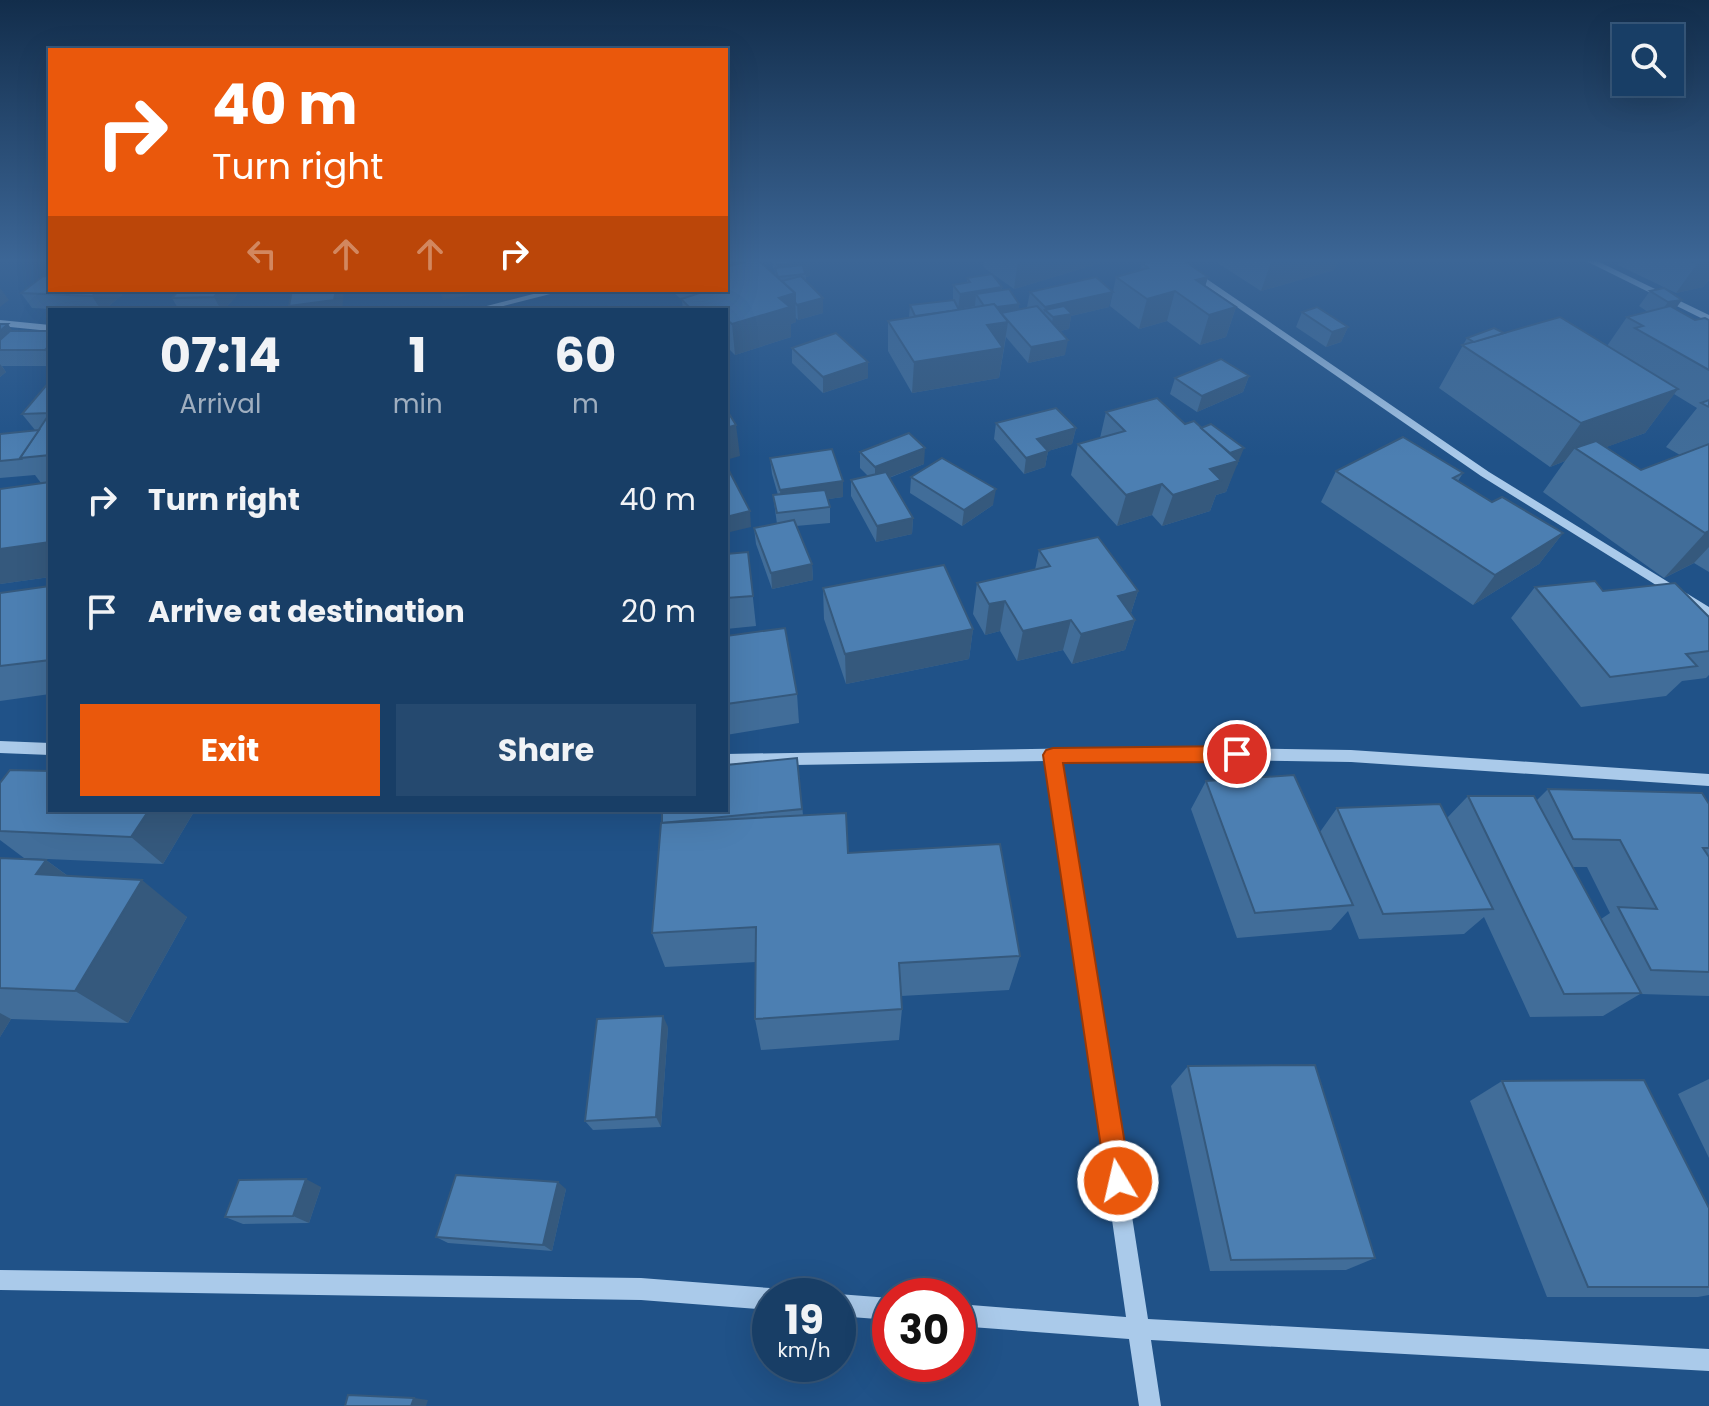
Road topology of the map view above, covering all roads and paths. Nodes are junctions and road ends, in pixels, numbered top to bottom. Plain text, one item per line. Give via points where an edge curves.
1 (26, 326) edge
2 (1269, 326) edge
3 (48, 328) edge
4 (1709, 613) edge
5 (0, 747) edge
6 (48, 749) edge
7 (1053, 755) junction
8 (728, 760) edge
9 (1709, 780) edge
10 (0, 1280) edge
11 (752, 1298) edge
12 (976, 1316) edge
13 (1139, 1329) junction
14 (1709, 1360) edge
15 (1150, 1406) edge

1 - 3 street
2 - 4 street via 1485,474
5 - 6 street
7 - 8 street
7 - 9 street via 1351,756
7 - 13 street
10 - 11 street via 641,1289
12 - 13 street
13 - 14 street
13 - 15 street

